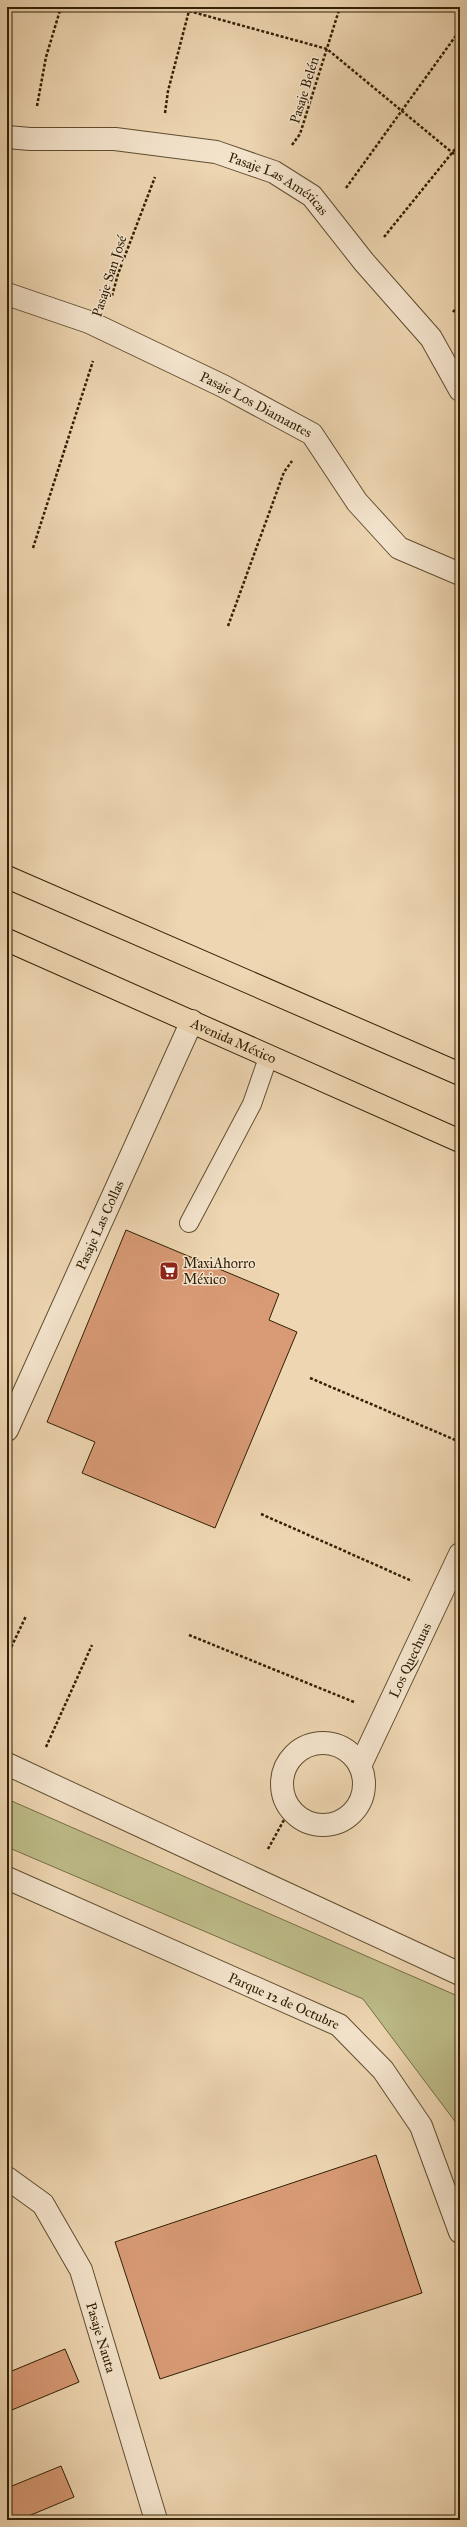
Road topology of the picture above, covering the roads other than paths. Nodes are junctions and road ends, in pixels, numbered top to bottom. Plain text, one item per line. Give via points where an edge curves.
1 (7, 137) edge
2 (7, 294) edge
3 (460, 390) edge
4 (460, 574) edge
5 (7, 877) edge
6 (7, 940) edge
7 (192, 1021) junction
8 (268, 1058) junction
9 (460, 1074) edge
10 (460, 1141) edge
11 (189, 1223) dead end
12 (7, 1430) edge
13 (460, 1554) edge
14 (7, 1764) edge
15 (360, 1766) junction
16 (7, 1878) edge
17 (460, 1974) edge
18 (7, 2178) edge
19 (460, 2232) edge
20 (156, 2520) edge

1 - 3 street, Pasaje Las Américas via 115,139 216,152 274,172 312,196 364,262 431,338
2 - 4 street, Pasaje Los Diamantes via 35,302 103,329 223,386 312,434 357,502 399,548
5 - 9 main road
6 - 7 main road, Avenida México
7 - 8 main road, Avenida México
7 - 12 street, Pasaje Las Collas
8 - 10 main road, Avenida México
8 - 11 lane via 252,1104
13 - 15 street, Los Quechuas
14 - 17 street
15 - 15 street via 364,1780 362,1796 356,1809 344,1819 330,1825 316,1825 301,1819 290,1809 284,1795 282,1780 286,1766 296,1754 308,1746 323,1743 338,1746 350,1754
16 - 19 street, Parque 12 de Octubre via 339,2025 383,2070 421,2126
18 - 20 street, Pasaje Nauta via 43,2204 81,2270

